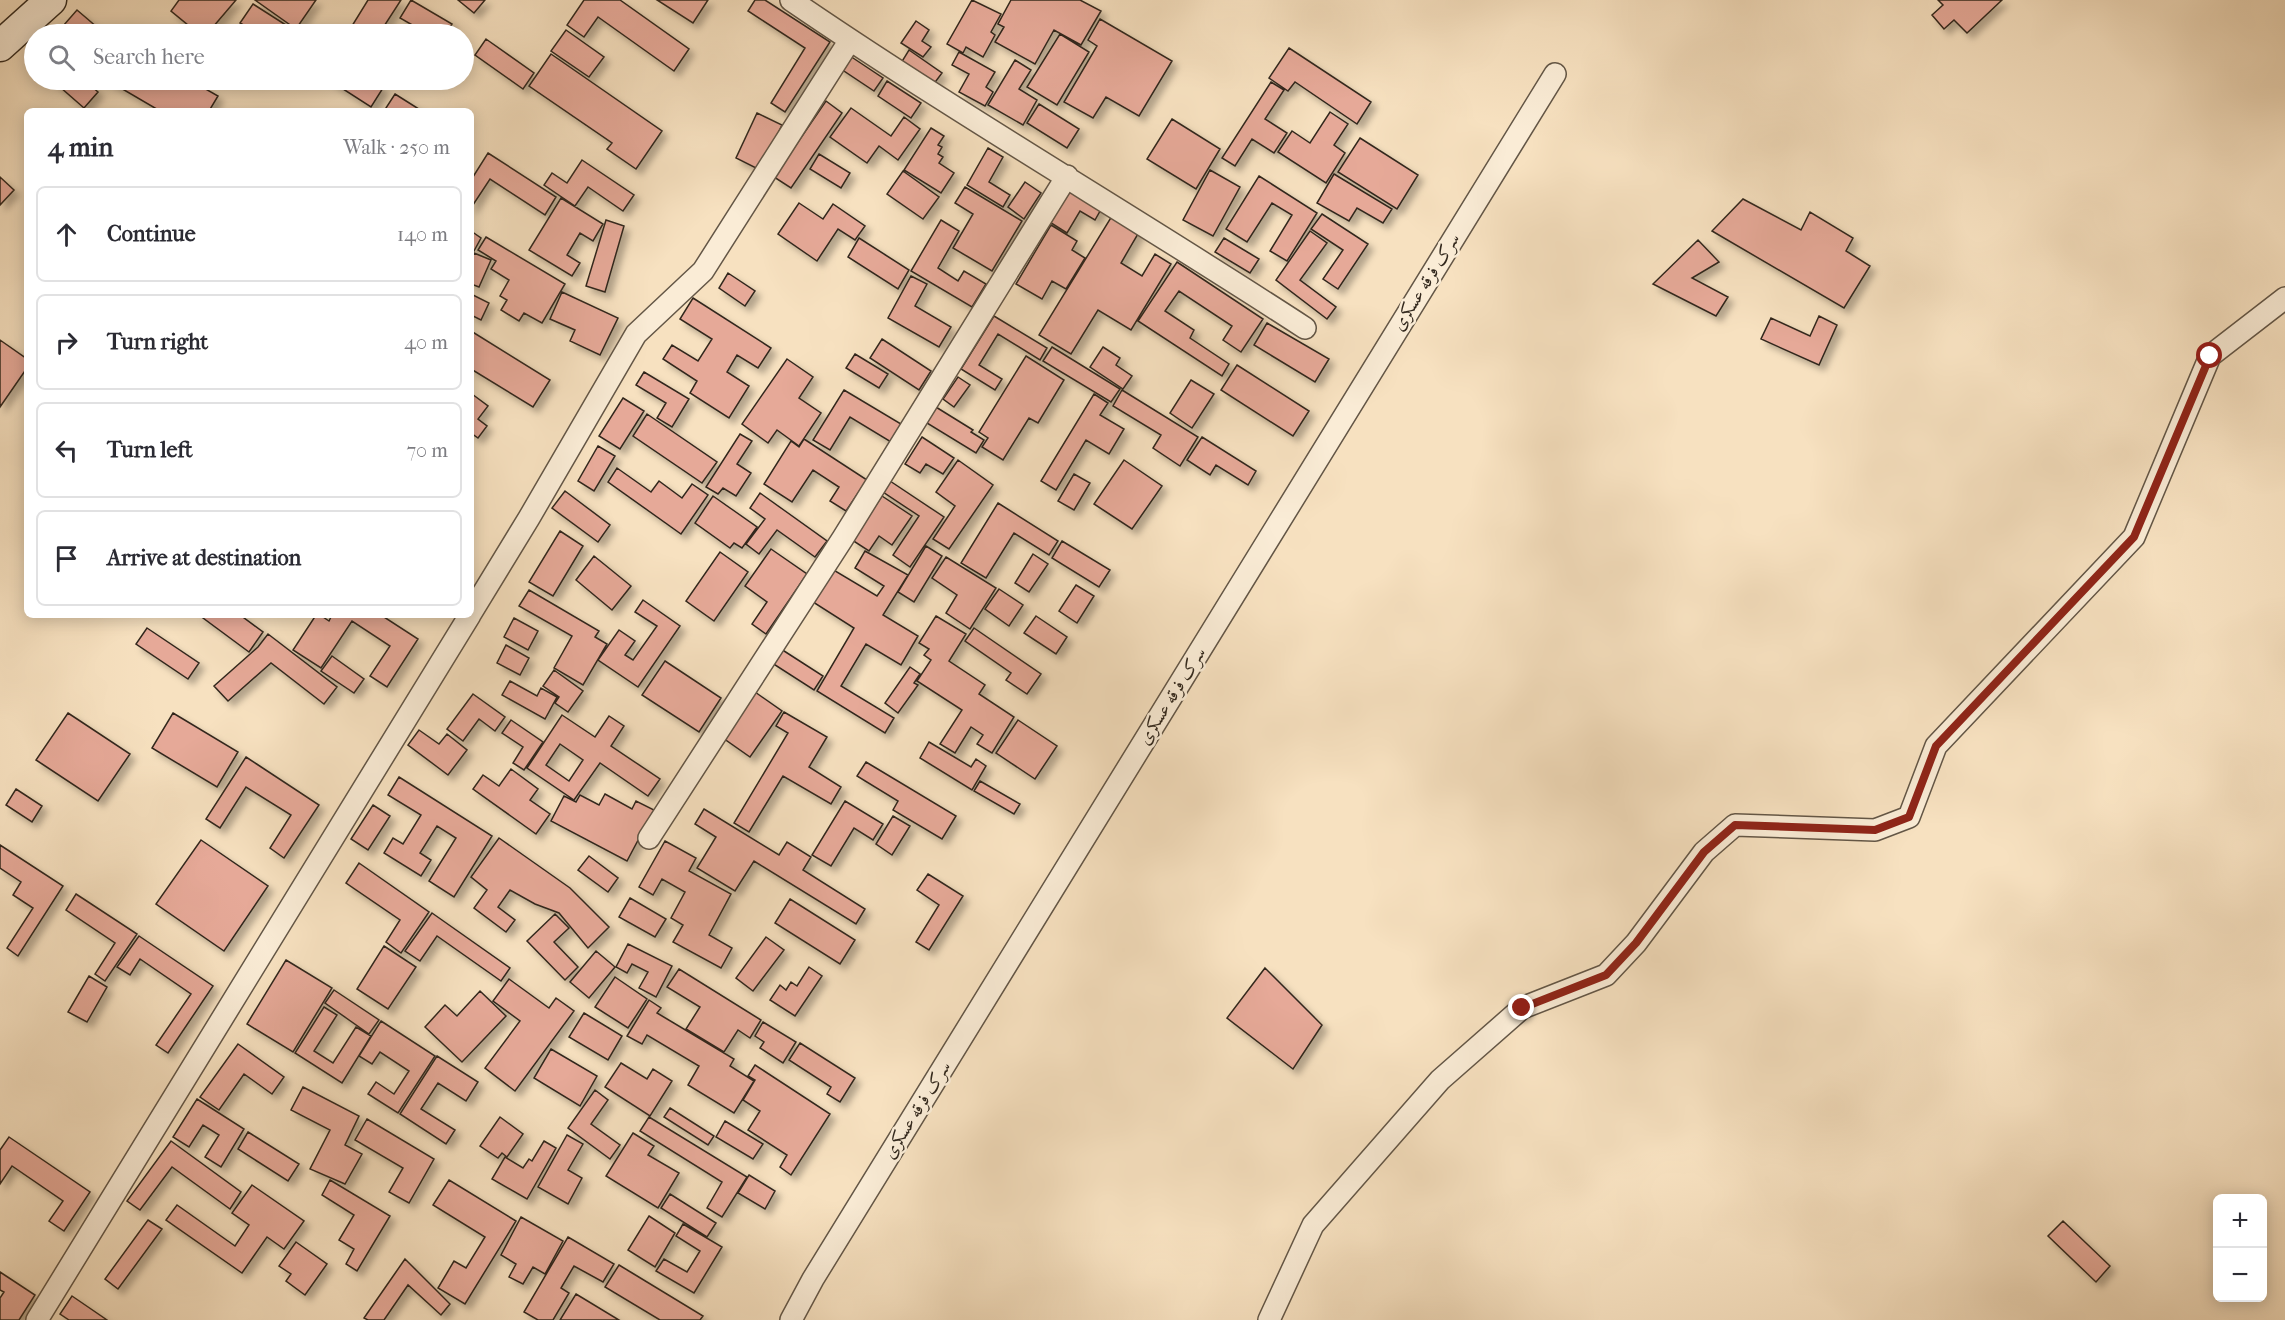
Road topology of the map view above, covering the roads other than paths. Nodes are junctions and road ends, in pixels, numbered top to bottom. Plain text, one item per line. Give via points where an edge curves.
1 (51, 0) edge
2 (791, 0) edge
3 (24, 24) edge
4 (24, 24) edge
5 (850, 40) junction
6 (0, 46) edge
7 (1555, 74) dead end
8 (1067, 177) junction
9 (2285, 298) edge
10 (1305, 328) dead end
11 (474, 607) edge
12 (468, 618) edge
13 (650, 837) dead end
14 (37, 1320) edge
15 (791, 1320) edge
16 (1269, 1320) edge

1 - 4 street
2 - 5 street
3 - 6 street
5 - 8 street
5 - 11 street via 703,271 636,334
7 - 15 street, سرک فرقه عسکری
8 - 10 street
8 - 13 street via 843,538
9 - 16 street via 2210,356 2134,537 1936,746 1909,817 1875,830 1735,825 1704,852 1636,943 1606,975 1522,1008 1440,1080 1313,1225
12 - 14 street

